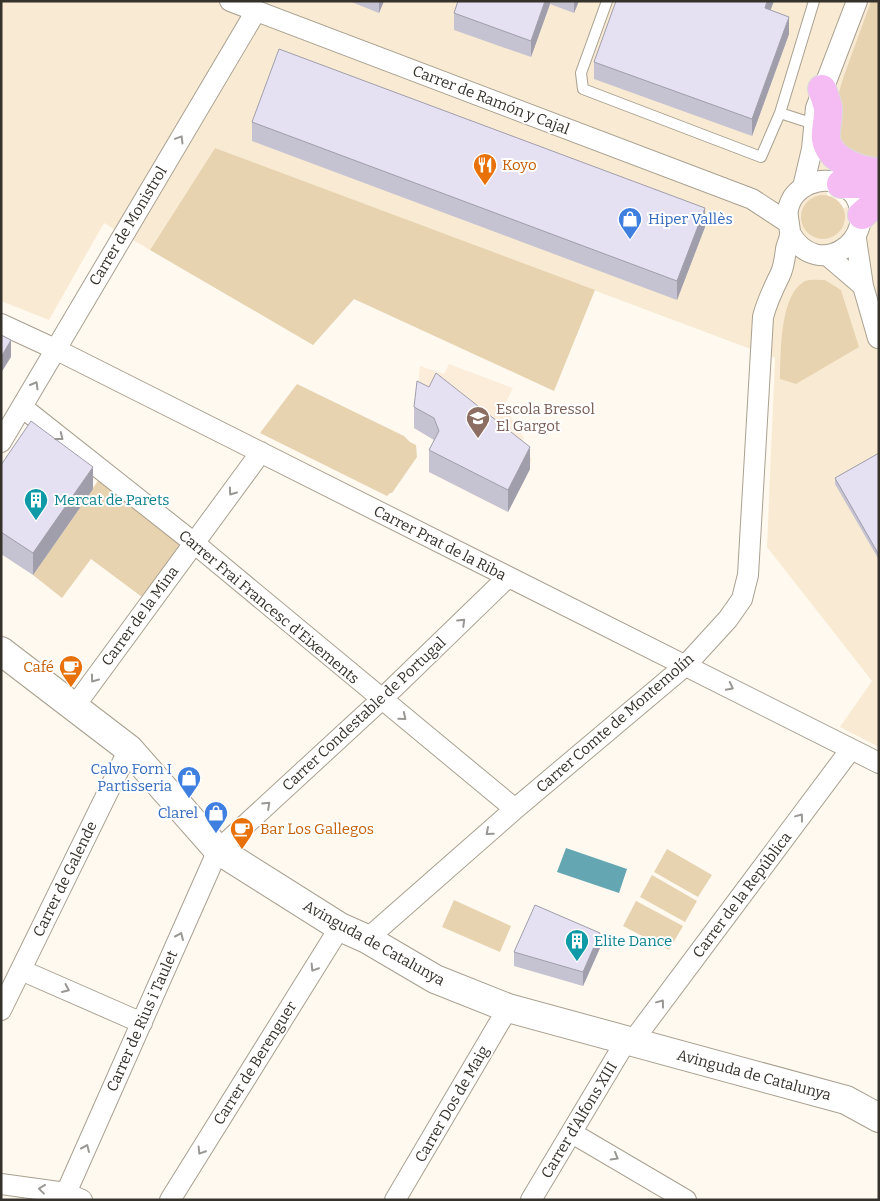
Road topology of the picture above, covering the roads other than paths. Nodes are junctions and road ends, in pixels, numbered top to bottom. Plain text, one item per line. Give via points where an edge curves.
1 (230, 1) edge
2 (607, 1) edge
3 (814, 1) edge
4 (857, 1) edge
5 (256, 11) junction
6 (822, 89) junction
7 (780, 113) junction
8 (814, 124) junction
9 (812, 149) junction
10 (879, 172) edge
11 (837, 183) junction
12 (879, 184) edge
13 (798, 193) junction
14 (752, 199) junction
15 (865, 218) edge
16 (789, 228) junction
17 (822, 255) junction
18 (781, 273) junction
19 (863, 286) junction
20 (1, 324) edge
21 (878, 338) edge
22 (55, 349) junction
23 (22, 407) junction
24 (1, 442) edge
25 (260, 452) junction
26 (194, 543) junction
27 (508, 577) junction
28 (1, 651) edge
29 (686, 665) junction
30 (382, 700) junction
31 (74, 707) junction
32 (129, 749) junction
33 (851, 749) junction
34 (879, 763) edge
35 (515, 809) junction
36 (218, 850) junction
37 (340, 926) junction
38 (367, 939) junction
39 (21, 970) junction
40 (508, 1008) junction
41 (1, 1010) edge
42 (142, 1023) junction
43 (629, 1041) junction
44 (879, 1118) edge
45 (572, 1133) junction
46 (1, 1184) edge
47 (74, 1196) edge
48 (170, 1200) edge
49 (396, 1200) edge
50 (532, 1200) edge
51 (686, 1200) edge

1 - 5 street, Carrer de Ramón y Cajal
2 - 7 lane via 581,73 583,89 761,157
3 - 7 lane
4 - 6 street
5 - 14 street, Carrer de Ramón y Cajal
22 -> 5 street, Carrer de Monistrol
6 - 8 street
6 - 10 highway via 828,109 826,141 830,150 857,169
7 - 8 lane
8 - 9 street
9 - 11 street
9 - 13 street
11 - 12 highway
11 - 13 street via 818,181
11 - 15 street via 848,188 858,200
13 - 14 street, Carrer de Ramón y Cajal
13 - 16 street via 787,214
14 - 16 street, Carrer de Ramón y Cajal
15 - 17 street via 841,252
15 - 19 street
16 - 17 street via 798,245
16 - 18 street, Carrer Comte de Montemolín
17 - 18 street
17 - 19 street
18 - 29 street, Carrer Comte de Montemolín via 767,300 763,317 748,575 742,600
19 - 21 street
20 - 22 street, Carrer Prat de la Riba
23 -> 22 street, Carrer de Monistrol
22 - 25 street, Carrer Prat de la Riba
23 - 24 street, Carrer de Monistrol
23 -> 26 street, Carrer Frai Francesc d'Eixements
25 -> 26 street, Carrer de la Mina
25 - 27 street, Carrer Prat de la Riba
26 - 30 street, Carrer Frai Francesc d'Eixements
26 -> 31 street, Carrer de la Mina
27 - 29 street, Carrer Prat de la Riba
30 -> 27 street, Carrer Condestable de Portugal
28 - 31 street, Avinguda de Catalunya
29 -> 33 street, Carrer Prat de la Riba
29 - 35 street, Carrer Comte de Montemolín
30 -> 35 street, Carrer Frai Francesc d'Eixements
36 -> 30 street, Carrer Condestable de Portugal
31 - 32 street, Avinguda de Catalunya
32 - 36 street, Avinguda de Catalunya
32 - 39 street, Carrer de Galende
33 - 34 street, Carrer Prat de la Riba
43 -> 33 street, Carrer de la República
35 -> 38 street, Carrer Comte de Montemolín
36 - 37 street, Avinguda de Catalunya
42 -> 36 street, Carrer de Rius i Taulet
37 - 38 street, Avinguda de Catalunya
37 -> 48 street, Carrer de Berenguer
38 - 40 street, Avinguda de Catalunya via 435,979
39 - 41 street, Carrer de Galende
39 -> 42 street
40 - 43 street, Avinguda de Catalunya
40 - 49 street, Carrer Dos de Maig
47 -> 42 street, Carrer de Rius i Taulet
43 - 44 street, Avinguda de Catalunya via 846,1100
43 - 45 street, Carrer d'Alfons XIII
45 - 50 street, Carrer d'Alfons XIII
45 -> 51 street
47 -> 46 street

